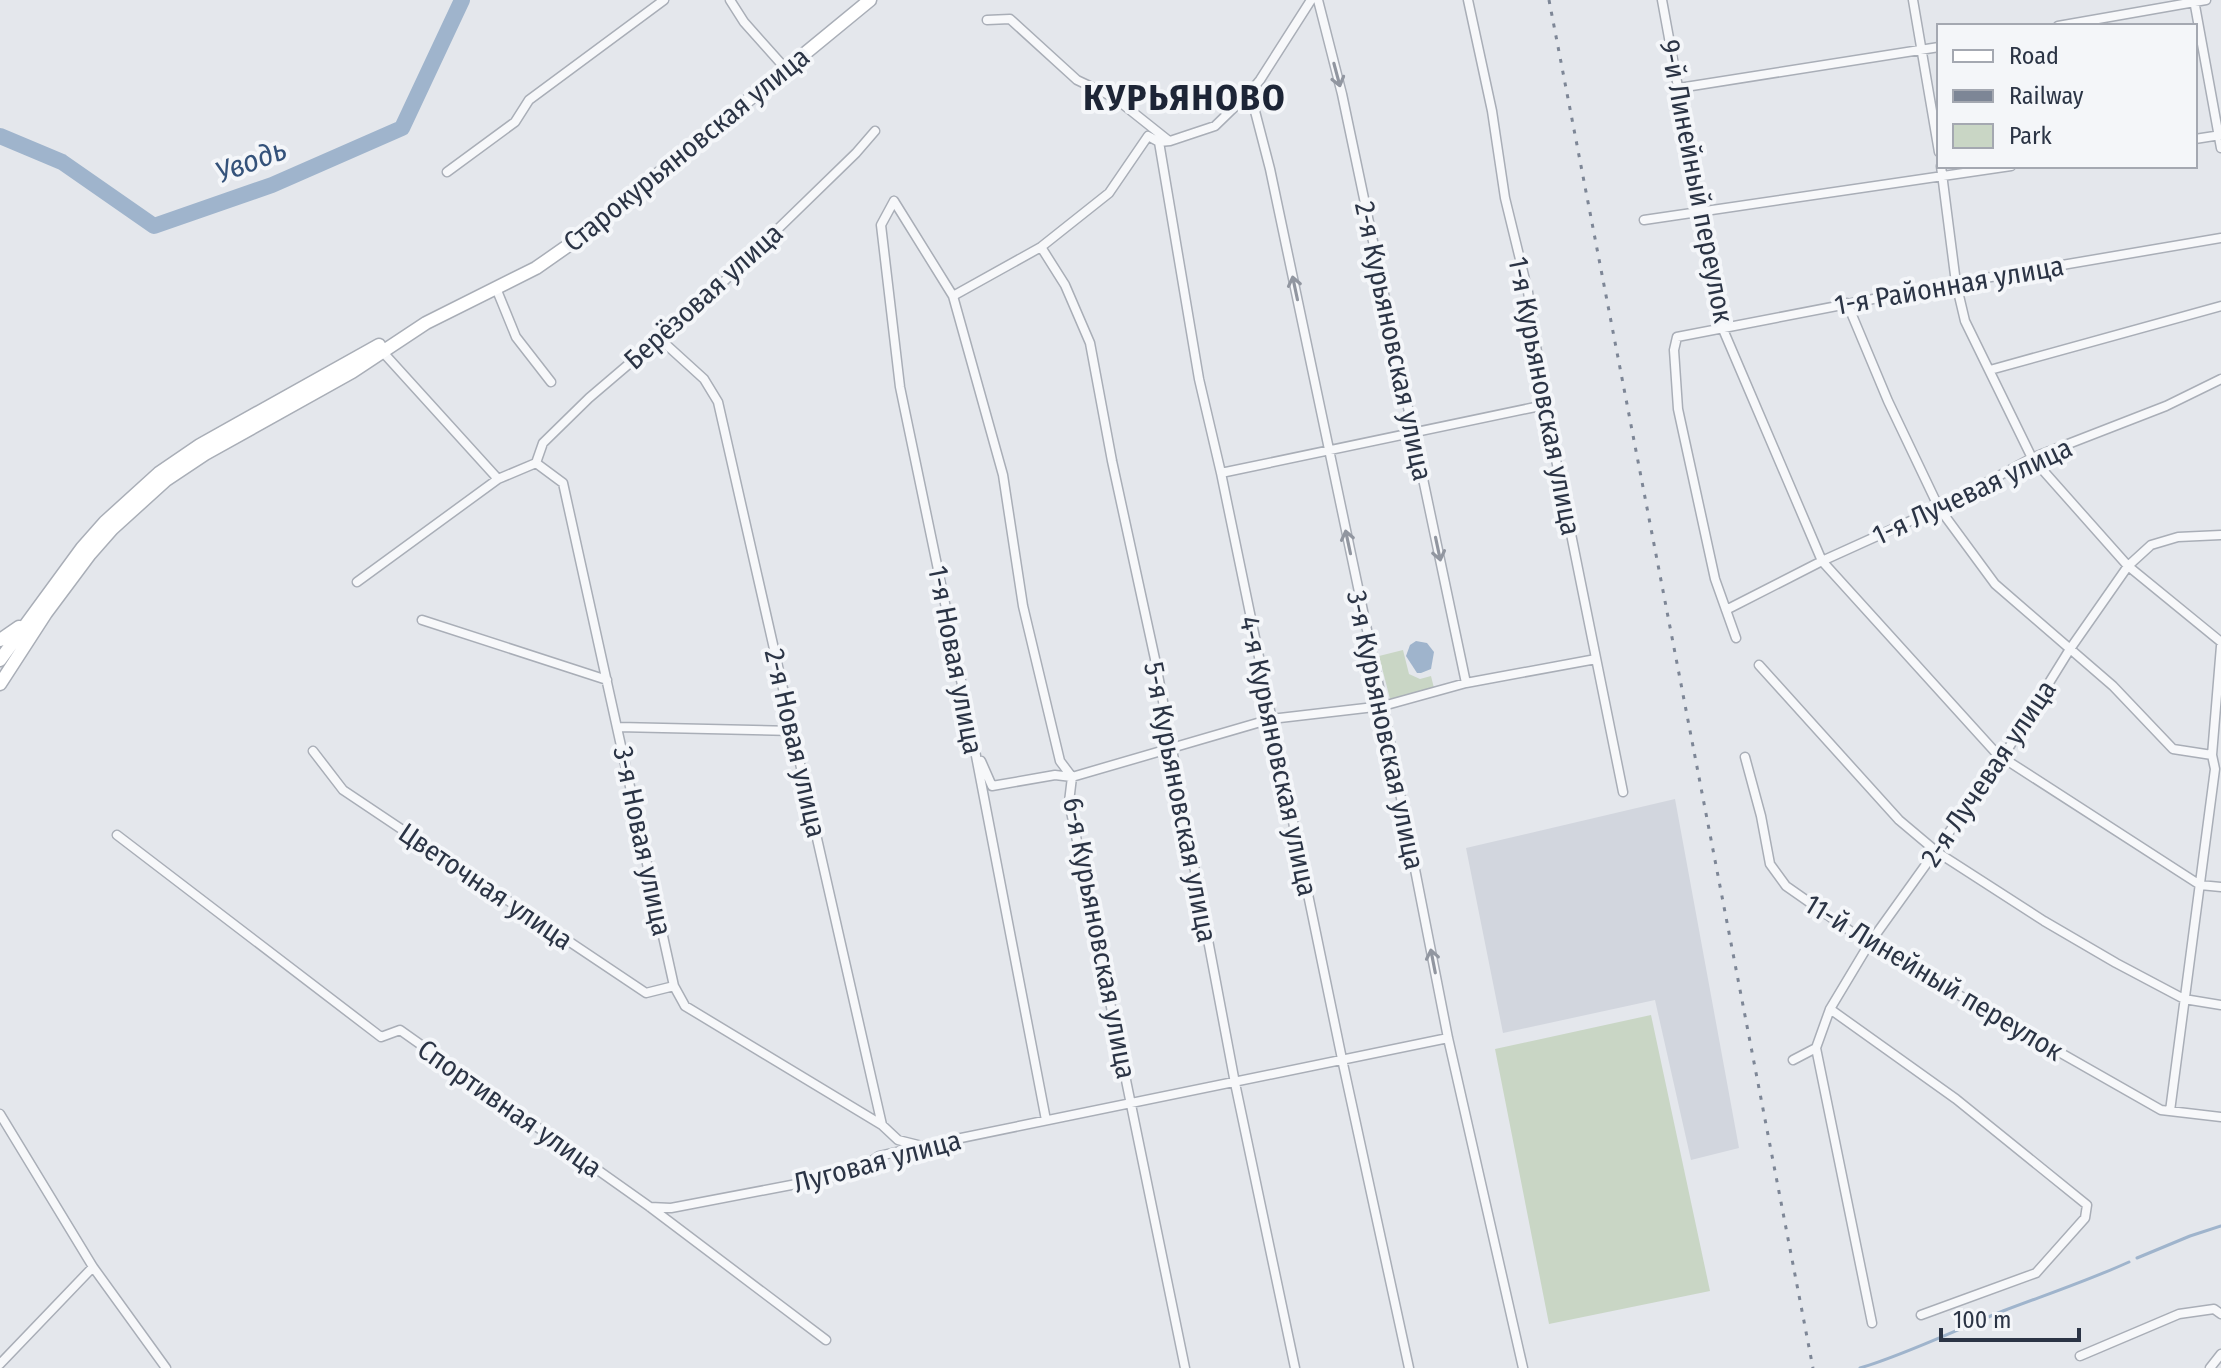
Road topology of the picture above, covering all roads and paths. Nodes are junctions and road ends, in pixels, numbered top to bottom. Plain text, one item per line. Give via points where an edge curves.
1 (664, 0) edge
2 (730, 0) edge
3 (870, 0) edge
4 (1311, 0) edge
5 (1318, 0) edge
6 (1468, 0) edge
7 (1662, 0) edge
8 (1913, 0) edge
9 (2206, 0) edge
10 (2194, 1) edge
11 (987, 20) dead end
12 (2069, 24) edge
13 (1937, 47) edge
14 (1923, 50) junction
15 (785, 68) junction
16 (1679, 88) junction
17 (1250, 92) junction
18 (875, 131) dead end
19 (2220, 135) edge
20 (1937, 139) edge
21 (2197, 139) edge
22 (1170, 141) junction
23 (1159, 142) junction
24 (2221, 148) edge
25 (1983, 168) edge
26 (1942, 171) edge
27 (447, 172) dead end
28 (894, 201) joint
29 (1700, 213) junction
30 (1644, 220) dead end
31 (2221, 238) edge
32 (1041, 247) junction
33 (1956, 283) junction
34 (496, 288) junction
35 (953, 296) junction
36 (1847, 303) junction
37 (2221, 306) edge
38 (1722, 327) junction
39 (660, 339) junction
40 (380, 348) junction
41 (1990, 370) junction
42 (2221, 379) edge
43 (551, 382) dead end
44 (1545, 405) junction
45 (1413, 432) junction
46 (1328, 451) junction
47 (2032, 458) junction
48 (536, 463) junction
49 (1221, 473) junction
50 (498, 479) junction
51 (1939, 508) junction
52 (2221, 535) edge
53 (1822, 561) junction
54 (2128, 566) junction
55 (357, 582) dead end
56 (37, 608) junction
57 (1726, 610) junction
58 (422, 620) dead end
59 (1736, 638) dead end
60 (0, 640) edge
61 (2221, 646) edge
62 (2070, 649) junction
63 (5, 657) edge
64 (1596, 659) junction
65 (1759, 665) dead end
66 (607, 680) junction
67 (1466, 683) junction
68 (0, 684) edge
69 (1383, 706) junction
70 (1271, 719) junction
71 (618, 727) junction
72 (794, 731) junction
73 (974, 744) junction
74 (1171, 747) junction
75 (313, 751) dead end
76 (2212, 755) junction
77 (1745, 757) dead end
78 (2003, 757) junction
79 (2218, 769) edge
80 (1072, 777) junction
81 (1623, 792) dead end
82 (117, 835) dead end
83 (1937, 852) junction
84 (2200, 885) junction
85 (2221, 887) edge
86 (1869, 944) junction
87 (674, 986) junction
88 (2184, 999) junction
89 (2221, 1005) edge
90 (1830, 1009) junction
91 (1448, 1038) junction
92 (1816, 1048) junction
93 (1342, 1059) junction
94 (1793, 1060) dead end
95 (1235, 1083) junction
96 (1131, 1102) junction
97 (2166, 1110) junction
98 (0, 1114) edge
99 (2221, 1117) edge
100 (1046, 1120) junction
101 (3, 1125) edge
102 (882, 1125) junction
103 (922, 1146) junction
104 (650, 1207) junction
105 (93, 1267) junction
106 (2218, 1312) edge
107 (1921, 1315) dead end
108 (1872, 1323) dead end
109 (826, 1340) dead end
110 (2221, 1354) edge
111 (2080, 1356) dead end
112 (0, 1364) edge
113 (166, 1368) edge
114 (1185, 1368) edge
115 (1295, 1368) edge
116 (1409, 1368) edge
117 (1524, 1368) edge
118 (2210, 1368) edge

1 - 27 street via 529,100 515,122
2 - 15 street
3 - 15 main road, Старокурьяновская улица
4 - 17 street
5 -> 45 street, 2-я Курьяновская улица
6 - 44 street, 1-я Курьяновская улица via 1528,292
7 - 16 street, 9-й Линейный переулок
8 - 14 street
9 - 10 street
10 - 12 street
10 - 19 street
11 - 22 street via 1010,19 1077,80 1115,98
13 - 14 street
14 - 16 street
14 - 20 street
15 - 34 main road, Старокурьяновская улица via 589,231
16 - 29 street, 9-й Линейный переулок
17 - 22 street via 1215,126
46 -> 17 street, 3-я Курьяновская улица
18 - 39 street, Берёзовая улица
19 - 21 street
19 - 24 street
22 - 23 street
23 - 32 street via 1148,136 1109,193
23 - 49 street, 4-я Курьяновская улица via 1199,379
25 - 26 street
26 - 29 street
26 - 33 street
28 - 35 street, 6-я Курьяновская улица
28 - 73 street, 1-я Новая улица via 881,225 891,326
29 - 30 street
29 - 38 street, 9-й Линейный переулок
31 - 33 street, 1-я Районная улица
32 - 35 street
32 - 74 street, 5-я Курьяновская улица via 1065,285 1090,343
33 - 36 street, 1-я Районная улица
33 - 41 street via 1965,321
34 - 40 main road, Старокурьяновская улица
34 - 43 street via 516,337
35 - 80 street, 6-я Курьяновская улица via 1003,475 1023,606 1060,761
36 - 38 street, 1-я Районная улица
36 - 51 street
37 - 41 street
38 - 53 street, 9-й Линейный переулок
38 - 57 street, 1-я Районная улица via 1677,337 1674,350 1678,409
39 - 48 street, Берёзовая улица via 543,443
39 - 72 street, 2-я Новая улица via 704,379 718,402
40 - 50 street
40 - 56 main road via 200,445 159,473 97,531
40 - 63 main road, Старокурьяновская улица via 352,372 205,454 148,495 112,529
41 - 47 street
42 - 47 street, 1-я Лучевая улица
44 - 45 street
44 - 64 street, 1-я Курьяновская улица
45 - 46 street
45 -> 67 street, 2-я Курьяновская улица
46 - 49 street
69 -> 46 street, 3-я Курьяновская улица
47 - 51 street, 1-я Лучевая улица
47 - 54 street
48 - 50 street
48 - 66 street, 3-я Новая улица via 563,483
49 - 70 street, 4-я Курьяновская улица
50 - 55 street
51 - 53 street, 1-я Лучевая улица
51 - 62 street via 1995,584
52 - 54 street, 2-я Лучевая улица via 2178,537 2151,545
53 - 57 street, 1-я Лучевая улица
53 - 78 street, 9-й Линейный переулок
54 - 61 street
54 - 62 street, 2-я Лучевая улица
56 - 60 main road
56 - 63 main road
57 - 59 street
58 - 66 street
61 - 76 street
62 - 76 street via 2173,749
62 - 78 street, 2-я Лучевая улица
63 - 68 main road
64 - 67 street
64 - 81 street, 1-я Курьяновская улица
65 - 83 street via 1899,820
66 - 71 street, 3-я Новая улица
67 - 69 street
69 - 70 street
91 -> 69 street, 3-я Курьяновская улица
70 - 74 street
70 - 93 street, 4-я Курьяновская улица
71 - 72 street
71 - 87 street, 3-я Новая улица
72 - 102 street, 2-я Новая улица
73 - 80 street via 992,786
73 - 100 street, 1-я Новая улица
74 - 80 street
74 - 95 street, 5-я Курьяновская улица
75 - 87 street, Цветочная улица via 343,790 646,993
76 - 79 street
77 - 86 street, 11-й Линейный переулок via 1770,864 1786,886
78 - 83 street, 2-я Лучевая улица
78 - 84 street, 9-й Линейный переулок
79 - 84 street
80 - 96 street, 6-я Курьяновская улица via 1069,802
82 - 104 street, Спортивная улица via 381,1037 400,1030
83 - 86 street, 2-я Лучевая улица
83 - 88 street via 2044,921
84 - 85 street
84 - 88 street
86 - 90 street, 2-я Лучевая улица
86 - 97 street, 11-й Линейный переулок
87 - 102 street, 3-я Новая улица via 685,1006
88 - 89 street
88 - 97 street
90 - 92 street, 2-я Лучевая улица
90 - 107 street via 1956,1099 2087,1205 2085,1218 2036,1273
91 - 93 street, Луговая улица
91 - 117 street, 3-я Курьяновская улица
92 - 94 street
92 - 108 street
93 - 95 street, Луговая улица
93 - 116 street, 4-я Курьяновская улица
95 - 96 street, Луговая улица
95 - 115 street, 5-я Курьяновская улица
96 - 100 street, Луговая улица
96 - 114 street, 6-я Курьяновская улица
97 - 99 street
98 - 101 street
100 - 103 street, Луговая улица
101 - 105 street
102 - 103 street via 898,1140
103 - 104 street, Луговая улица via 879,1156 854,1173 671,1208
104 - 109 street, Спортивная улица
105 - 112 street
105 - 113 street
106 - 111 street via 2179,1314
110 - 118 street

